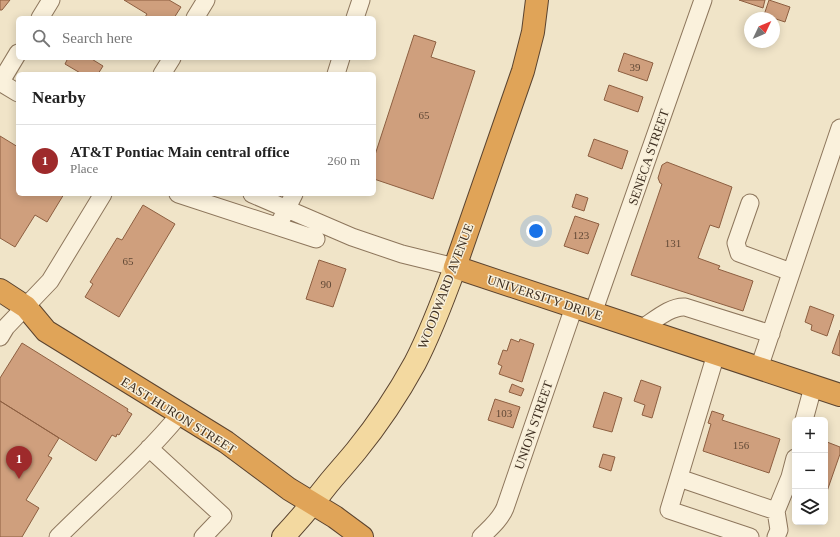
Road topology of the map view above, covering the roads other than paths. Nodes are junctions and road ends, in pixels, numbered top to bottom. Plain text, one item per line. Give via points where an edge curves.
1 (51, 0) edge
2 (206, 0) edge
3 (361, 0) edge
4 (537, 0) edge
5 (703, 0) edge
6 (41, 16) edge
7 (196, 16) edge
8 (356, 16) edge
9 (16, 57) edge
10 (171, 60) edge
11 (340, 60) edge
12 (163, 72) edge
13 (337, 72) edge
14 (0, 82) edge
15 (16, 92) edge
16 (840, 128) edge
17 (102, 196) edge
18 (184, 196) edge
19 (257, 196) edge
20 (293, 196) edge
21 (750, 203) dead end
22 (286, 209) junction
23 (277, 227) junction
24 (316, 239) dead end
25 (455, 267) junction
26 (792, 272) junction
27 (0, 290) edge
28 (26, 307) junction
29 (583, 310) junction
30 (641, 330) junction
31 (771, 334) junction
32 (0, 337) edge
33 (716, 354) junction
34 (759, 368) junction
35 (813, 386) junction
36 (840, 395) edge
37 (180, 414) junction
38 (805, 417) edge
39 (150, 448) junction
40 (792, 469) edge
41 (678, 478) junction
42 (313, 503) junction
43 (776, 511) junction
44 (58, 537) edge
45 (203, 537) edge
46 (283, 537) edge
47 (362, 537) edge
48 (481, 537) edge
49 (750, 537) edge
50 (776, 537) edge

1 - 6 street
2 - 7 street
3 - 8 street
4 - 25 highway, WOODWARD AVENUE via 523,71
5 - 29 street, SENECA STREET
9 - 14 street
10 - 12 street
11 - 13 street
14 - 15 street
16 - 26 street
17 - 28 street via 50,281
18 - 23 street
19 - 22 street, UNIVERSITY DRIVE
20 - 22 street
21 - 26 street via 736,243 739,253
22 - 23 street
22 - 25 street, UNIVERSITY DRIVE via 402,254
23 - 24 street
25 - 29 highway, UNIVERSITY DRIVE
25 - 42 main road, WOODWARD AVENUE via 431,330 401,387 379,421
26 - 31 street
27 - 28 highway, EAST HURON STREET
28 - 32 street via 6,327
28 - 37 highway, EAST HURON STREET via 46,331
29 - 30 highway, UNIVERSITY DRIVE
29 - 48 street, UNION STREET via 503,513
30 - 31 street via 671,309 682,306
30 - 33 highway, UNIVERSITY DRIVE
31 - 34 street
33 - 34 highway, UNIVERSITY DRIVE
33 - 41 street
34 - 35 highway, UNIVERSITY DRIVE
35 - 36 highway, UNIVERSITY DRIVE
35 - 38 street
37 - 39 street
37 - 42 highway, EAST HURON STREET via 226,442 289,489
39 - 44 street
39 - 45 street via 223,516
40 - 43 street
41 - 43 street
41 - 49 street via 669,510
42 - 46 main road, WOODWARD AVENUE
42 - 47 highway, EAST HURON STREET
43 - 50 street via 779,530

